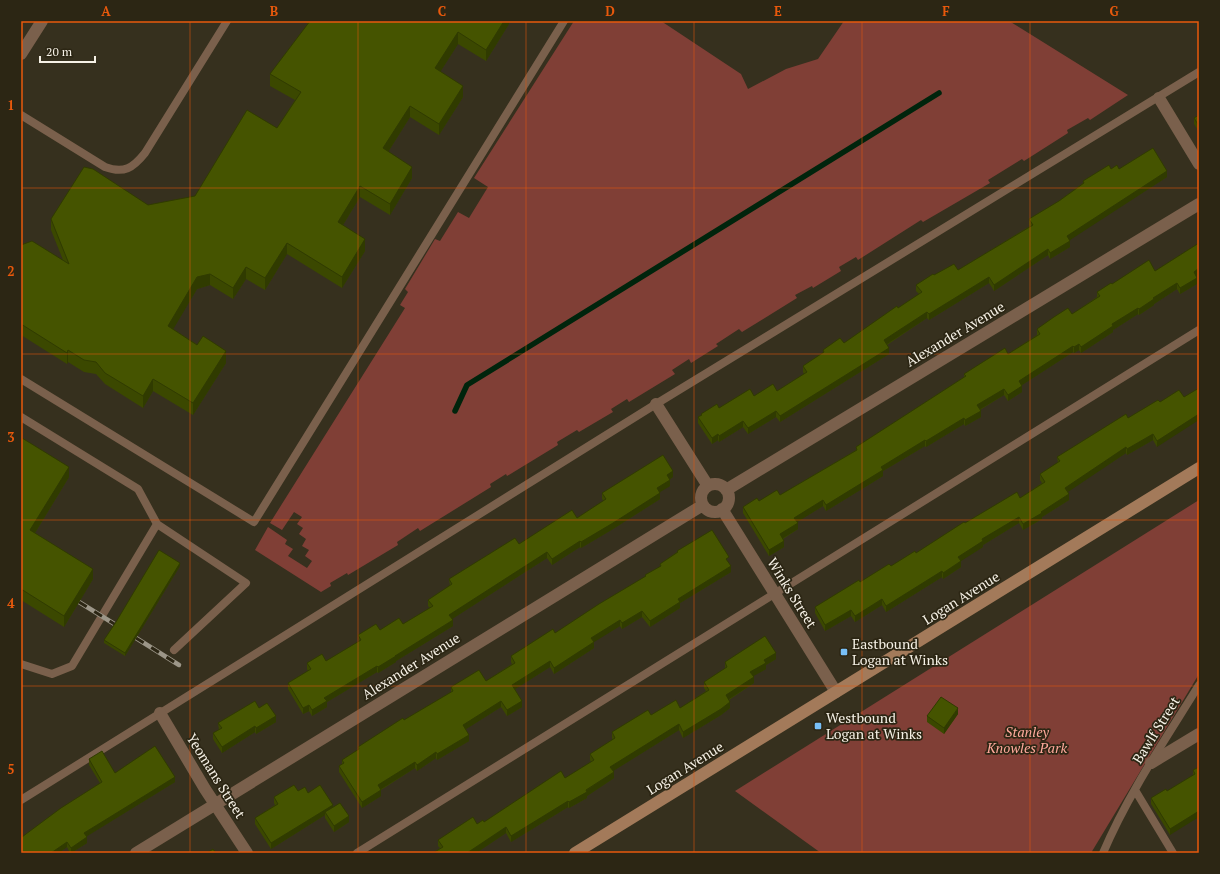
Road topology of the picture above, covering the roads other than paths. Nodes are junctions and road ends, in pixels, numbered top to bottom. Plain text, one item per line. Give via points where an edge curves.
1 (42, 21) edge
2 (227, 21) edge
3 (564, 21) edge
4 (21, 54) edge
5 (1199, 72) edge
6 (1159, 98) junction
7 (21, 115) edge
8 (1199, 164) edge
9 (1199, 204) edge
10 (1199, 330) edge
11 (21, 379) edge
12 (656, 404) junction
13 (21, 417) edge
14 (1199, 468) edge
15 (708, 486) junction
16 (726, 490) junction
17 (703, 505) junction
18 (722, 509) junction
19 (157, 524) junction
20 (774, 593) junction
21 (174, 650) dead end
22 (21, 664) edge
23 (1199, 685) edge
24 (836, 692) junction
25 (160, 713) junction
26 (1199, 734) edge
27 (1151, 763) junction
28 (1135, 790) junction
29 (21, 800) edge
30 (215, 804) junction
31 (136, 853) edge
32 (247, 853) edge
33 (357, 853) edge
34 (575, 853) edge
35 (1103, 853) edge
36 (1173, 853) edge

1 - 4 street
2 - 7 lane via 145,153 138,162 128,168 121,171 105,167
3 - 11 lane via 254,522
5 - 6 lane
6 - 8 street
6 - 12 lane
9 - 16 street, Alexander Avenue
10 - 20 lane
12 - 15 street
12 - 25 lane
13 - 19 lane via 138,488
14 - 24 main road, Logan Avenue
15 - 16 street via 716,484
15 - 17 street via 701,496
16 - 18 street via 728,503
17 - 18 street via 714,511
17 - 30 street, Alexander Avenue
18 - 20 street, Winks Street
19 - 21 lane via 246,583
19 - 22 lane via 72,666 52,674
20 - 24 street, Winks Street
20 - 33 lane
23 - 27 lane, Bawlf Street
24 - 34 main road, Logan Avenue
25 - 29 lane
25 - 30 street, Yeomans Street
26 - 27 street
27 - 28 lane, Bawlf Street
28 - 35 lane, Bawlf Street
28 - 36 lane
30 - 31 street, Alexander Avenue
30 - 32 street, Yeomans Street

